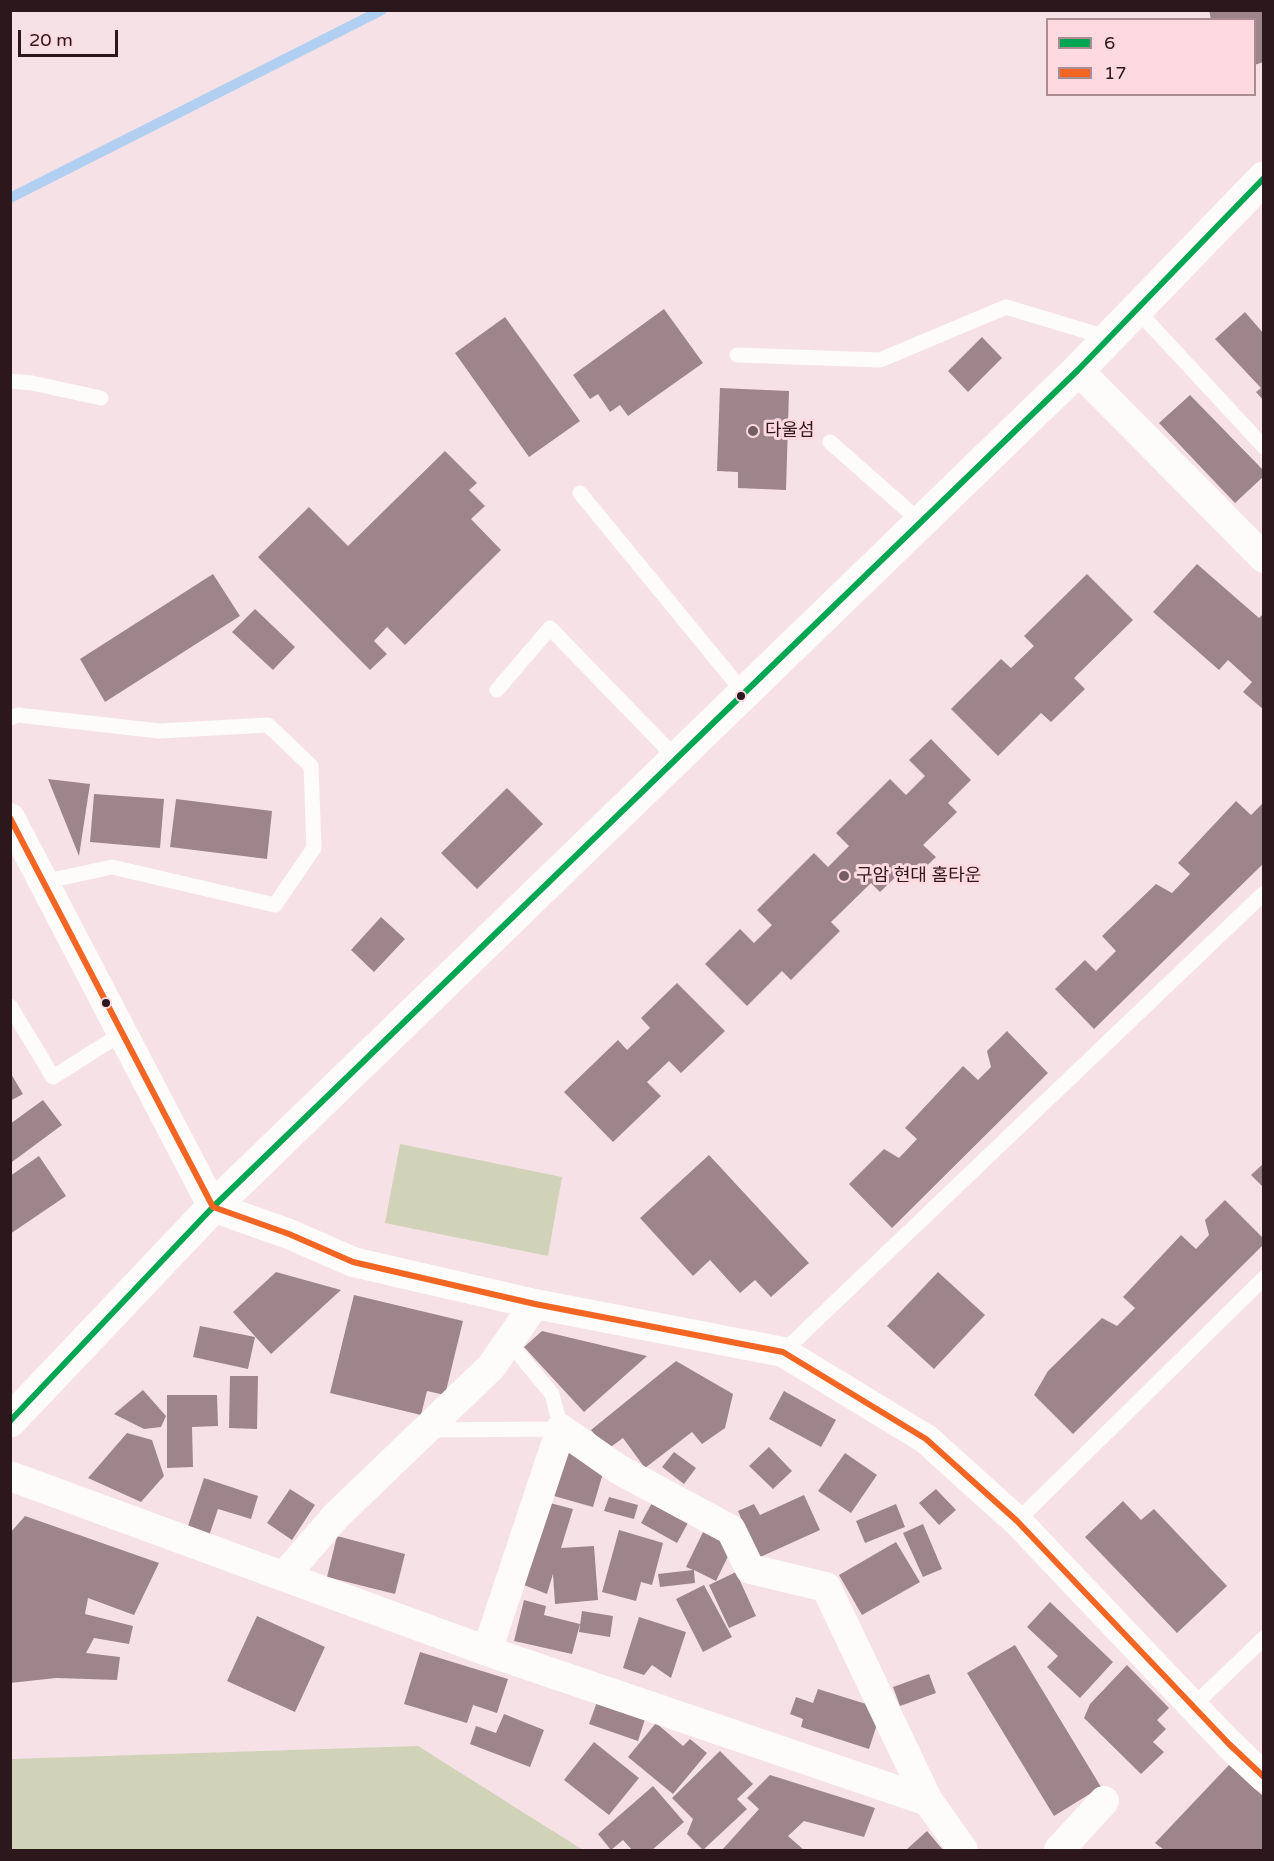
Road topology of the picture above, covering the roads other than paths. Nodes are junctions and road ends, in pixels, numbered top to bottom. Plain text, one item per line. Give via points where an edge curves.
1 (1263, 178) edge
2 (1136, 309) junction
3 (1109, 338) junction
4 (737, 355) dead end
5 (1078, 370) junction
6 (10, 381) edge
7 (101, 398) dead end
8 (830, 442) dead end
9 (1263, 447) edge
10 (580, 493) dead end
11 (921, 522) junction
12 (1263, 558) edge
13 (497, 690) dead end
14 (744, 693) junction
15 (10, 718) edge
16 (677, 759) junction
17 (10, 818) edge
18 (44, 882) junction
19 (1263, 893) edge
20 (10, 1006) edge
21 (123, 1032) junction
22 (213, 1207) junction
23 (1263, 1278) edge
24 (535, 1304) junction
25 (509, 1342) junction
26 (783, 1352) junction
27 (10, 1421) edge
28 (561, 1429) junction
29 (426, 1430) junction
30 (10, 1476) edge
31 (1017, 1521) junction
32 (284, 1576) junction
33 (1263, 1638) edge
34 (487, 1651) junction
35 (1194, 1705) junction
36 (1263, 1777) edge
37 (928, 1801) junction
38 (1104, 1801) dead end
39 (963, 1851) edge
40 (1059, 1851) edge

1 - 2 street
2 - 3 street
2 - 9 lane
3 - 4 lane via 1006,307 880,360
3 - 5 street
5 - 11 street
5 - 12 street
6 - 7 lane via 32,382
8 - 11 lane
10 - 14 lane
11 - 14 street
13 - 16 lane via 550,628
14 - 16 street
15 - 18 lane via 18,715 159,731 268,725 310,766 314,848 275,905 112,867
16 - 22 street
17 - 18 street
18 - 21 street
19 - 26 lane
20 - 21 lane via 53,1077
21 - 22 street
22 - 24 street via 353,1262
22 - 27 street
23 - 31 lane
24 - 25 street
24 - 26 street
25 - 28 lane via 552,1394
25 - 29 street via 491,1367
26 - 31 street via 926,1439
28 - 29 lane
28 - 34 street
28 - 37 street via 618,1469 731,1530 750,1569 826,1587
29 - 32 street via 337,1515
30 - 32 street
31 - 35 street
32 - 34 street
33 - 35 lane
34 - 37 street
35 - 36 street
37 - 39 street
38 - 40 street

